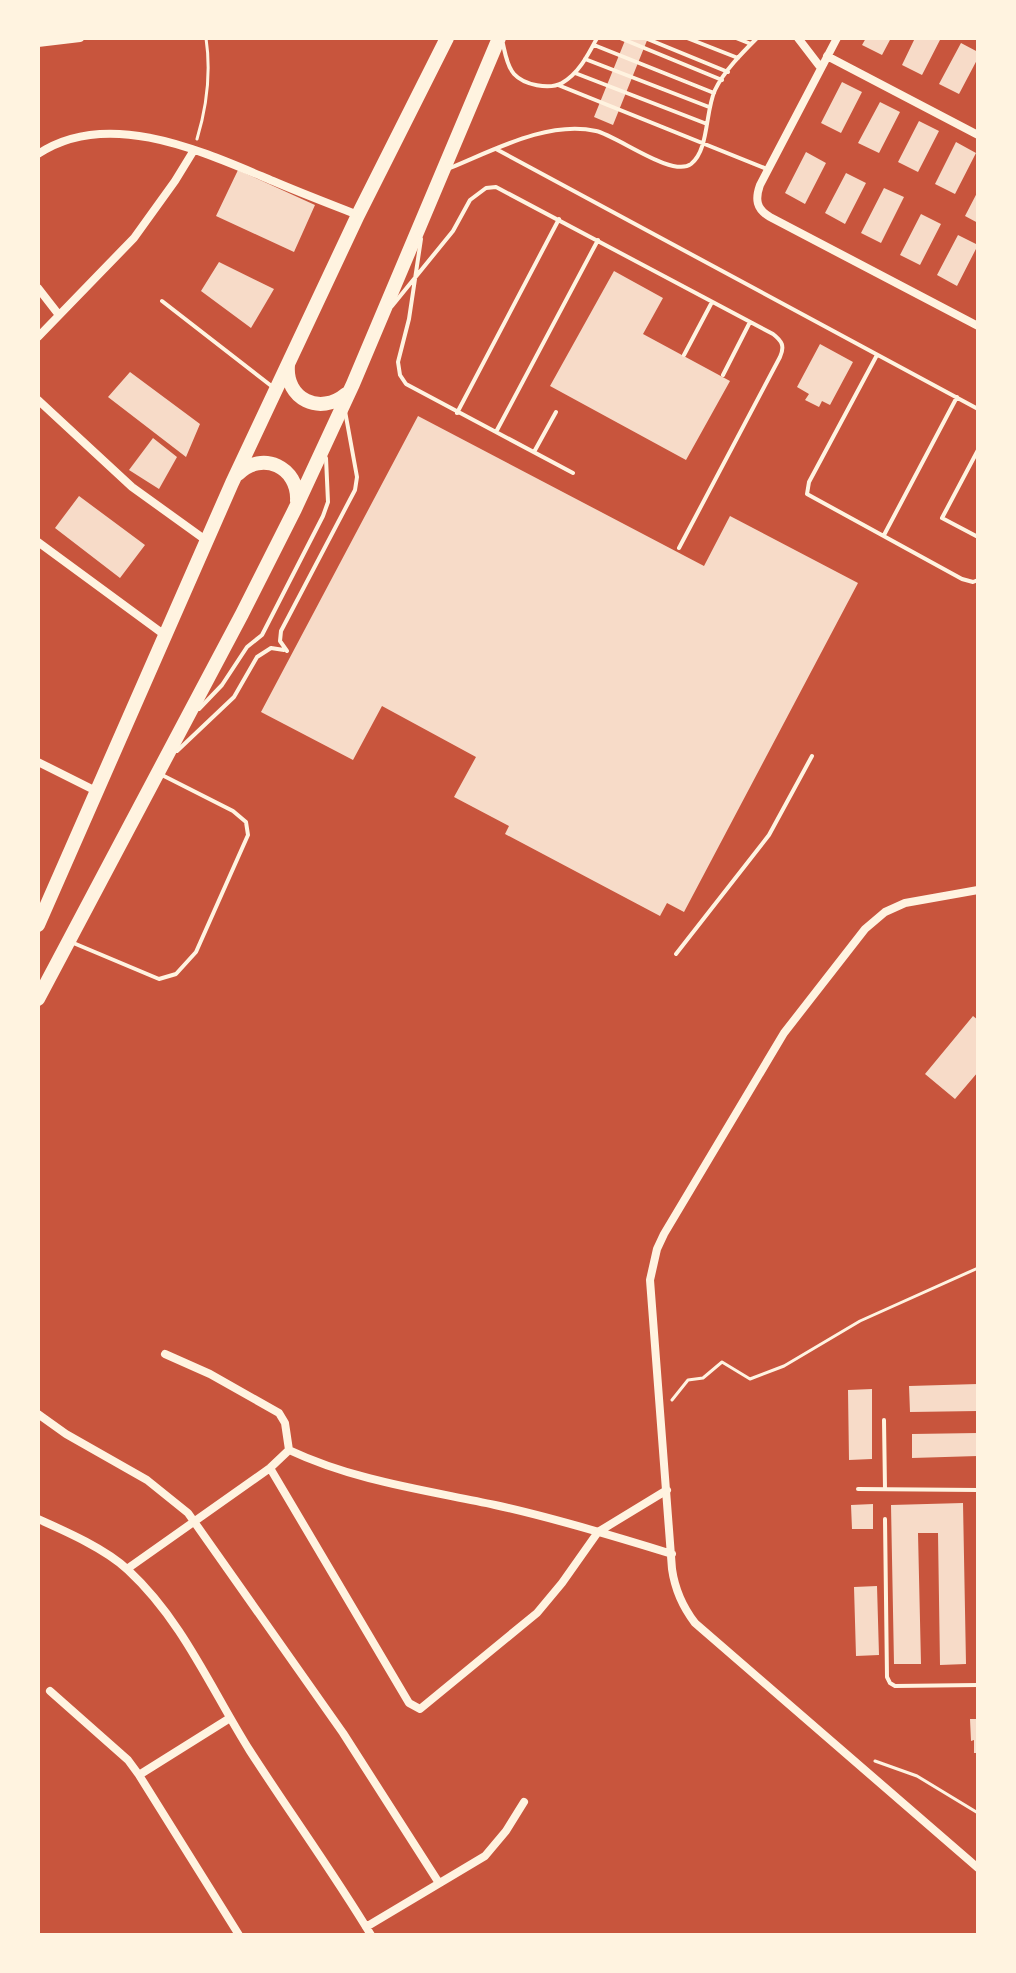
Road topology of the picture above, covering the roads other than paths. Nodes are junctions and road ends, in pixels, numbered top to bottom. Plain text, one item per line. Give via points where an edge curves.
1 (80, 38) edge
2 (447, 38) edge
3 (502, 38) edge
4 (597, 38) edge
5 (620, 38) edge
6 (645, 38) edge
7 (687, 38) edge
8 (736, 38) edge
9 (757, 38) edge
10 (798, 38) edge
11 (837, 38) edge
12 (38, 43) edge
13 (751, 44) junction
14 (594, 45) junction
15 (827, 56) junction
16 (738, 58) junction
17 (585, 59) junction
18 (821, 68) junction
19 (575, 72) junction
20 (728, 72) junction
21 (722, 80) junction
22 (558, 85) junction
23 (714, 93) junction
24 (709, 107) junction
25 (707, 124) junction
26 (978, 135) edge
27 (704, 143) junction
28 (496, 149) junction
29 (194, 150) junction
30 (38, 154) edge
31 (768, 169) junction
32 (444, 170) junction
33 (425, 213) junction
34 (358, 215) junction
35 (559, 219) junction
36 (598, 240) junction
37 (415, 278) junction
38 (38, 288) edge
39 (162, 301) dead end
40 (712, 302) junction
41 (59, 315) junction
42 (380, 320) junction
43 (750, 322) junction
44 (978, 326) edge
45 (38, 337) edge
46 (684, 355) dead end
47 (877, 355) junction
48 (291, 357) junction
49 (723, 375) dead end
50 (353, 384) junction
51 (276, 389) junction
52 (957, 397) junction
53 (38, 400) edge
54 (344, 403) junction
55 (978, 409) edge
56 (556, 412) dead end
57 (457, 413) junction
58 (496, 433) junction
59 (325, 443) junction
60 (978, 450) edge
61 (534, 452) junction
62 (573, 473) dead end
63 (232, 483) junction
64 (295, 509) junction
65 (884, 535) junction
66 (978, 537) edge
67 (207, 541) junction
68 (38, 542) edge
69 (679, 548) dead end
70 (978, 580) edge
71 (166, 636) junction
72 (181, 727) junction
73 (812, 756) dead end
74 (38, 762) edge
75 (159, 769) junction
76 (98, 793) junction
77 (978, 890) edge
78 (38, 925) edge
79 (69, 941) junction
80 (676, 954) dead end
81 (38, 999) edge
82 (165, 1354) dead end
83 (38, 1414) edge
84 (884, 1420) dead end
85 (289, 1450) junction
86 (270, 1468) junction
87 (858, 1489) dead end
88 (885, 1489) junction
89 (667, 1490) junction
90 (978, 1490) edge
91 (38, 1519) edge
92 (885, 1519) dead end
93 (195, 1523) junction
94 (598, 1532) junction
95 (672, 1554) junction
96 (127, 1569) junction
97 (978, 1685) edge
98 (50, 1691) dead end
99 (230, 1718) junction
100 (139, 1775) junction
101 (524, 1802) dead end
102 (978, 1868) edge
103 (439, 1883) junction
104 (368, 1931) edge
105 (239, 1935) edge

1 - 12 street
2 - 34 highway
3 - 22 lane via 514,74 532,84
3 - 32 highway
4 - 14 lane
5 - 21 lane
6 - 20 lane
7 - 16 lane
8 - 13 lane
9 - 13 lane
10 - 18 street
11 - 15 street
13 - 16 lane
14 - 17 lane
14 - 23 lane
15 - 18 street
15 - 26 street
16 - 20 lane
17 - 19 lane
17 - 24 lane
18 - 31 street
19 - 22 lane
19 - 25 lane
20 - 21 lane
21 - 23 lane
22 - 27 lane
23 - 24 lane
24 - 25 lane
25 - 27 lane
27 - 28 lane via 691,164 677,168 601,132 579,129 552,130
27 - 31 lane
28 - 32 lane
28 - 47 lane
29 - 30 street via 158,138 92,136 62,141
29 - 34 street
29 - 41 street via 134,238
31 - 44 street via 757,199 763,213
32 - 33 highway
33 - 37 lane
33 - 42 highway
34 - 48 highway
35 - 36 lane
35 - 37 lane via 504,190 486,188 470,200
35 - 57 lane
36 - 40 lane
36 - 58 lane
37 - 42 lane
37 - 57 lane via 400,375 414,391
38 - 41 street
39 - 51 lane
40 - 43 lane
40 - 46 lane
41 - 45 street
42 - 50 highway
43 - 49 lane
43 - 69 lane via 781,340 784,350
47 - 52 lane
47 - 65 lane via 806,489 811,498
48 - 50 highway via 290,385 311,403 338,400
48 - 51 highway
50 - 54 highway
51 - 63 highway
52 - 55 lane
52 - 65 lane
53 - 67 street via 132,487
54 - 59 highway
54 - 75 lane via 355,490 281,631 287,651 264,651 234,697
56 - 61 lane
57 - 58 lane
58 - 61 lane
59 - 64 highway
59 - 72 lane via 328,502 316,529 262,635
60 - 66 lane via 942,518
61 - 62 lane
63 - 64 highway via 248,466 275,464 294,482
63 - 67 highway
64 - 72 highway
65 - 70 lane via 962,579
67 - 71 highway
68 - 71 street
71 - 76 highway
72 - 75 highway
73 - 80 lane via 769,835
74 - 76 street
75 - 79 highway
75 - 79 lane via 246,822 248,835 196,952 176,974 159,979
76 - 78 highway
77 - 89 street via 925,898 885,912 865,929 784,1033 657,1249 650,1280
79 - 81 highway
82 - 85 street via 279,1413
83 - 93 street via 147,1480
84 - 88 lane
85 - 86 street
85 - 94 street via 341,1472
86 - 93 street
86 - 94 street via 409,1703 420,1709 537,1613
87 - 88 lane
88 - 90 lane
89 - 94 street
89 - 95 street
91 - 96 street
92 - 97 lane via 890,1683
93 - 96 street
93 - 103 street via 343,1733
94 - 95 street
95 - 102 street via 678,1595 695,1623
96 - 99 street via 193,1649
98 - 100 street
99 - 100 street
99 - 104 street
100 - 105 street
101 - 103 street via 485,1856
103 - 104 street

